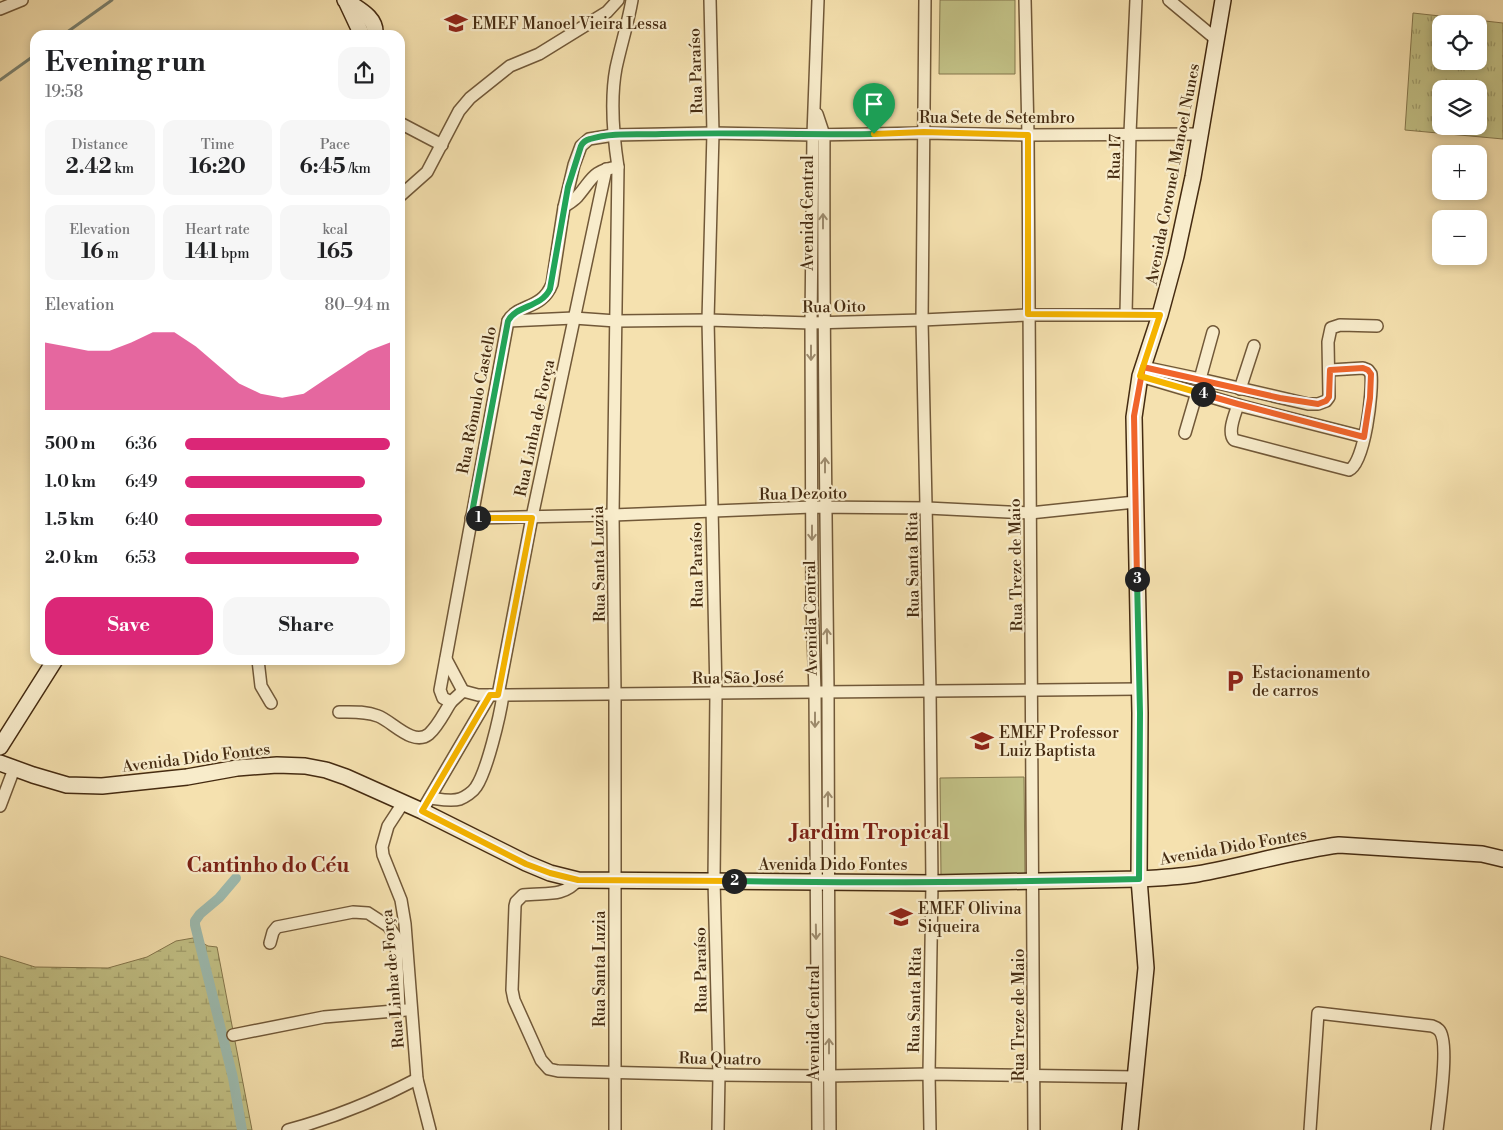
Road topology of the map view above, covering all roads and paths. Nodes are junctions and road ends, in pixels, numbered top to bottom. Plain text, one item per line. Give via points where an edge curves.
1 (22, 0) edge
2 (344, 0) edge
3 (618, 0) edge
4 (632, 0) edge
5 (710, 0) edge
6 (818, 0) edge
7 (925, 0) edge
8 (1025, 0) edge
9 (1136, 0) edge
10 (1169, 0) edge
11 (1223, 0) edge
12 (0, 10) edge
13 (360, 30) edge
14 (376, 30) edge
15 (1217, 40) junction
16 (405, 126) edge
17 (713, 132) junction
18 (924, 132) junction
19 (1130, 133) junction
20 (1200, 134) junction
21 (614, 135) junction
22 (819, 135) junction
23 (1028, 135) junction
24 (442, 145) junction
25 (618, 167) junction
26 (606, 169) junction
27 (405, 192) edge
28 (564, 207) junction
29 (1028, 314) junction
30 (1126, 314) junction
31 (1160, 315) junction
32 (574, 318) junction
33 (708, 320) junction
34 (922, 320) junction
35 (508, 321) junction
36 (616, 321) junction
37 (825, 322) junction
38 (811, 323) junction
39 (1376, 326) dead end
40 (1213, 332) dead end
41 (1254, 346) dead end
42 (1330, 370) junction
43 (1142, 372) junction
44 (1200, 379) junction
45 (1240, 389) junction
46 (1197, 392) junction
47 (1238, 404) junction
48 (1185, 433) dead end
49 (1364, 437) junction
50 (1136, 502) junction
51 (812, 508) junction
52 (825, 508) junction
53 (927, 508) junction
54 (711, 512) junction
55 (1030, 513) junction
56 (613, 515) junction
57 (471, 518) junction
58 (532, 518) junction
59 (446, 660) junction
60 (52, 665) edge
61 (259, 665) edge
62 (1139, 689) junction
63 (1032, 690) junction
64 (463, 691) junction
65 (828, 691) junction
66 (930, 691) junction
67 (815, 692) junction
68 (616, 694) junction
69 (716, 694) junction
70 (497, 695) junction
71 (451, 702) junction
72 (271, 703) dead end
73 (339, 712) dead end
74 (0, 747) edge
75 (0, 763) edge
76 (14, 769) junction
77 (1, 800) edge
78 (403, 803) junction
79 (426, 804) junction
80 (1503, 848) edge
81 (1482, 854) junction
82 (1503, 859) edge
83 (1139, 879) junction
84 (578, 880) junction
85 (714, 880) junction
86 (615, 881) junction
87 (1033, 882) junction
88 (822, 883) junction
89 (932, 883) junction
90 (270, 943) dead end
91 (405, 1010) junction
92 (233, 1035) dead end
93 (616, 1072) junction
94 (929, 1074) junction
95 (718, 1075) junction
96 (817, 1076) junction
97 (830, 1076) junction
98 (1034, 1076) junction
99 (1136, 1077) junction
100 (416, 1079) junction
101 (288, 1130) edge
102 (430, 1130) edge
103 (615, 1130) edge
104 (718, 1130) edge
105 (818, 1130) edge
106 (830, 1130) edge
107 (930, 1130) edge
108 (1034, 1130) edge
109 (1130, 1130) edge
110 (1310, 1130) edge
111 (1437, 1130) edge

1 - 12 street
2 - 13 street
2 - 14 street via 371,18
3 - 24 street via 607,12 539,54 510,66 484,86 459,111
4 - 21 street, Rua Santa Luzia via 616,69
5 - 17 street, Rua Paraíso
6 - 22 street, Avenida Central via 815,107
7 - 18 street, Rua Santa Rita
8 - 23 street, Rua Treze de Maio
9 - 19 street, Rua 17
10 - 15 street
11 - 15 street, Avenida Coronel Manoel Nunes
15 - 20 street, Avenida Coronel Manoel Nunes
16 - 24 street
17 - 21 street, Rua Sete de Setembro
17 - 22 street, Rua Sete de Setembro
17 - 33 street, Rua Paraíso
18 - 22 street, Rua Sete de Setembro
18 - 23 street, Rua Sete de Setembro
18 - 34 street, Rua Santa Rita
19 - 20 street, Rua Sete de Setembro
19 - 23 street, Rua Sete de Setembro
19 - 30 street, Rua 17
20 - 31 street, Avenida Coronel Manoel Nunes via 1178,248
21 - 25 street, Rua Santa Luzia
21 - 28 street, Rua Rômulo Castello via 589,139 581,146
37 -> 22 street, Avenida Central
22 - 38 street, Avenida Central
23 - 29 street, Rua Treze de Maio
24 - 27 street via 427,172
25 - 26 street
25 - 36 street, Rua Santa Luzia
26 - 28 street via 596,174
26 - 32 street, Rua Linha de Força
28 - 35 street, Rua Rômulo Castello via 548,294 515,313
29 - 30 street, Rua Oito
29 - 34 street, Rua Oito
29 - 55 street, Rua Treze de Maio
30 - 31 street, Rua Oito
31 - 43 street, Avenida Coronel Manoel Nunes
32 - 35 street, Rua Oito
32 - 36 street, Rua Oito
32 - 58 street, Rua Linha de Força
33 - 36 street, Rua Oito
33 - 38 street, Rua Oito
33 - 54 street, Rua Paraíso
34 - 37 street, Rua Oito
34 - 53 street, Rua Santa Rita
35 - 57 street, Rua Rômulo Castello
36 - 56 street, Rua Santa Luzia
37 - 38 street, Rua Oito
52 -> 37 street, Avenida Central
38 -> 51 street, Avenida Central
39 - 42 street via 1340,325 1331,328 1328,342
40 - 44 street
41 - 45 street
42 - 45 street via 1329,397 1318,404
42 - 49 street via 1363,368 1371,374
43 - 44 street
43 - 46 street
43 - 50 street, Avenida Coronel Manoel Nunes via 1134,416
44 - 45 street
46 - 47 street
46 - 48 street
47 - 49 street
47 - 49 street via 1231,437 1250,446 1349,470 1356,465
50 - 55 street, Rua Dezoito
50 - 62 street, Avenida Coronel Manoel Nunes
51 - 52 street, Rua Dezoito
51 - 54 street, Rua Dezoito
51 -> 67 street, Avenida Central
52 - 53 street, Rua Dezoito
65 -> 52 street, Avenida Central
53 - 55 street, Rua Dezoito
53 - 66 street, Rua Santa Rita
54 - 56 street, Rua Dezoito
54 - 69 street, Rua Paraíso
55 - 63 street, Rua Treze de Maio
56 - 58 street, Rua Dezoito
56 - 68 street, Rua Santa Luzia
57 - 58 street, Rua Dezoito
57 - 59 street, Rua Rômulo Castello
58 - 70 street, Rua Linha de Força
59 - 64 street
59 - 71 street, Rua Rômulo Castello via 440,690 443,698
60 - 74 street
61 - 72 street via 261,686
62 - 63 street, Rua São José
62 - 83 street, Avenida Coronel Manoel Nunes
63 - 66 street, Rua São José
63 - 87 street, Rua Treze de Maio
64 - 70 street, Rua São José
64 - 71 street
65 - 66 street, Rua São José
65 - 67 street, Rua São José
88 -> 65 street, Avenida Central
66 - 89 street, Rua Santa Rita
67 - 69 street, Rua São José
67 -> 88 street, Avenida Central
68 - 69 street, Rua São José
68 - 70 street, Rua São José
68 - 86 street, Rua Santa Luzia
69 - 85 street, Rua Paraíso
70 - 79 street, Rua Linha de Força
70 - 79 street via 501,710 481,779 474,790 461,799
71 - 73 street via 437,725 420,738 405,734 375,715
75 - 76 street, Avenida Dido Fontes
76 - 77 street
76 - 78 street, Avenida Dido Fontes via 68,785 102,786 237,768 305,766 346,777
78 - 79 street, Avenida Dido Fontes
78 - 91 street, Rua Linha de Força via 388,826 382,847 401,900 405,924
79 - 84 street, Avenida Dido Fontes via 526,864
80 - 81 street, Avenida Dido Fontes
81 - 82 street, Avenida Dido Fontes
81 - 83 street, Avenida Dido Fontes via 1339,845 1198,874
83 - 87 street, Avenida Dido Fontes
83 - 99 street, Avenida Coronel Manoel Nunes via 1146,968
84 - 86 street, Avenida Dido Fontes
84 - 93 street, Rua Quatro via 567,890 523,895 516,902 513,996 544,1065 549,1069
85 - 86 street, Avenida Dido Fontes
85 - 88 street, Avenida Dido Fontes
85 - 95 street, Rua Paraíso
86 - 93 street, Rua Santa Luzia
87 - 89 street, Avenida Dido Fontes
87 - 98 street, Rua Treze de Maio
88 - 89 street, Avenida Dido Fontes
88 -> 96 street, Avenida Central
97 -> 88 street, Avenida Central
89 - 94 street, Rua Santa Rita
90 - 91 street via 277,927 353,912 368,913 388,926 396,937
91 - 92 street via 324,1017
91 - 100 street, Rua Linha de Força
93 - 95 street, Rua Quatro
93 - 103 street, Rua Santa Luzia
94 - 97 street, Rua Quatro
94 - 98 street, Rua Quatro
94 - 107 street, Rua Santa Rita
95 - 96 street, Rua Quatro
95 - 104 street, Rua Paraíso
96 - 97 street, Rua Quatro
96 - 105 street, Avenida Central
97 - 106 street, Avenida Central
98 - 99 street, Rua Quatro
98 - 108 street, Rua Treze de Maio
99 - 109 street, Avenida Coronel Manoel Nunes
100 - 101 street via 334,1117
100 - 102 street, Rua Linha de Força
110 - 111 street via 1318,1013 1432,1026 1439,1030 1444,1053

